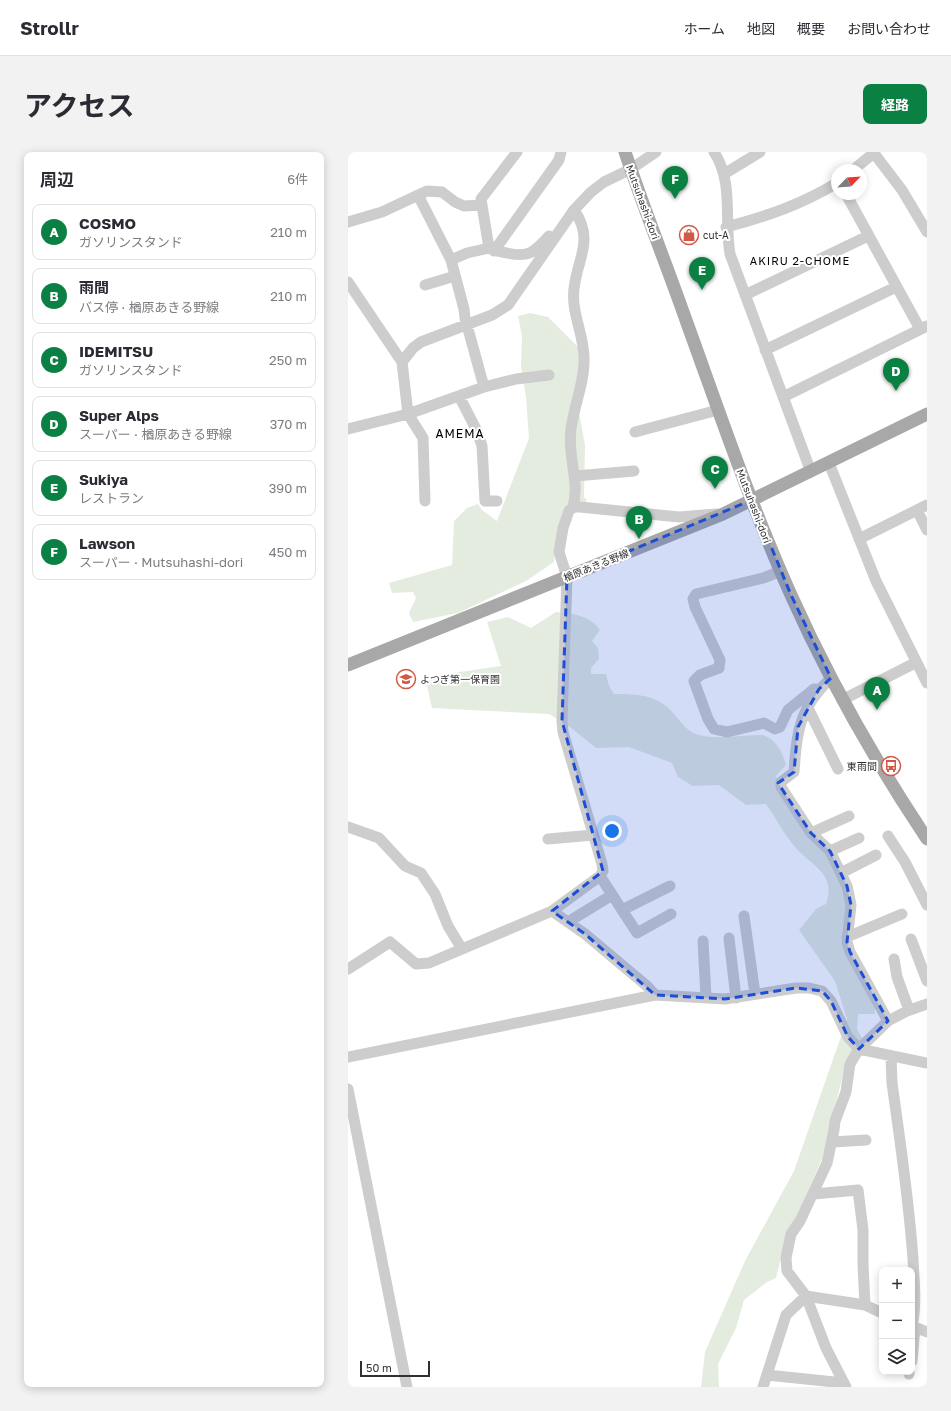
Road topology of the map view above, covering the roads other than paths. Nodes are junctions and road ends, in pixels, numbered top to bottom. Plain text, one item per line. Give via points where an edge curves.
1 (517, 152) edge
2 (561, 152) edge
3 (625, 152) edge
4 (656, 152) edge
5 (714, 152) edge
6 (760, 152) edge
7 (874, 152) edge
8 (860, 164) edge
9 (631, 169) junction
10 (724, 174) junction
11 (831, 186) edge
12 (418, 195) junction
13 (849, 200) edge
14 (482, 205) junction
15 (574, 210) junction
16 (348, 222) edge
17 (563, 226) junction
18 (726, 227) junction
19 (927, 232) edge
20 (868, 236) junction
21 (491, 249) junction
22 (451, 260) junction
23 (455, 276) junction
24 (348, 282) edge
25 (425, 285) dead end
26 (896, 287) junction
27 (745, 295) junction
28 (468, 324) junction
29 (923, 328) edge
30 (765, 350) junction
31 (402, 362) junction
32 (549, 375) dead end
33 (484, 387) junction
34 (459, 396) junction
35 (783, 396) junction
36 (718, 410) junction
37 (408, 414) junction
38 (927, 414) edge
39 (348, 429) edge
40 (636, 432) dead end
41 (829, 463) junction
42 (634, 472) dead end
43 (811, 472) junction
44 (575, 476) junction
45 (752, 500) junction
46 (425, 501) dead end
47 (497, 501) dead end
48 (927, 505) edge
49 (573, 508) junction
50 (917, 510) junction
51 (723, 514) junction
52 (927, 530) edge
53 (859, 539) junction
54 (780, 570) junction
55 (567, 577) junction
56 (916, 662) junction
57 (348, 665) edge
58 (831, 678) junction
59 (927, 683) edge
60 (820, 689) junction
61 (842, 700) junction
62 (808, 708) junction
63 (838, 769) dead end
64 (849, 816) dead end
65 (348, 827) edge
66 (811, 833) junction
67 (593, 835) junction
68 (888, 836) dead end
69 (858, 838) dead end
70 (548, 839) dead end
71 (927, 839) edge
72 (830, 851) junction
73 (876, 855) dead end
74 (841, 873) junction
75 (600, 876) junction
76 (670, 886) dead end
77 (612, 895) junction
78 (927, 905) edge
79 (622, 910) junction
80 (552, 911) junction
81 (671, 914) dead end
82 (902, 914) dead end
83 (744, 916) dead end
84 (568, 922) junction
85 (847, 937) junction
86 (729, 938) dead end
87 (911, 939) dead end
88 (702, 941) dead end
89 (462, 949) junction
90 (894, 959) dead end
91 (348, 969) edge
92 (927, 981) edge
93 (755, 994) junction
94 (655, 995) junction
95 (706, 997) junction
96 (736, 998) junction
97 (927, 1004) edge
98 (909, 1010) junction
99 (888, 1021) junction
100 (859, 1050) junction
101 (891, 1056) junction
102 (348, 1057) edge
103 (927, 1063) edge
104 (348, 1089) edge
105 (866, 1140) dead end
106 (832, 1142) junction
107 (814, 1194) junction
108 (806, 1296) junction
109 (915, 1303) edge
110 (865, 1305) junction
111 (879, 1312) edge
112 (915, 1327) edge
113 (927, 1332) edge
114 (767, 1375) junction
115 (845, 1385) edge
116 (407, 1387) edge
117 (763, 1387) edge

1 - 14 street via 481,199
2 - 21 street via 559,160
3 - 9 main road, Mutsuhashi-dori
4 - 9 street
5 - 10 street
6 - 10 street
7 - 8 street
7 - 19 street via 902,190
9 - 15 street via 604,182
9 - 36 main road, Mutsuhashi-dori
10 - 18 street via 727,195
11 - 18 street via 780,212
12 - 14 street via 427,191 442,192 464,206
12 - 16 street via 382,212
12 - 22 street
13 - 20 street
14 - 21 street
15 - 17 street
15 - 44 street via 579,217 585,244 574,288 574,305 584,356 584,371 571,430 571,458
17 - 21 street via 552,232 529,255 517,256
17 - 28 street via 508,305 492,316
18 - 27 street via 730,254
20 - 26 street
20 - 27 street
21 - 22 street via 467,252
22 - 23 street
23 - 25 street
23 - 28 street
24 - 31 street
26 - 29 street
26 - 30 street
27 - 30 street
28 - 31 street via 421,342
28 - 33 street
29 - 35 street
30 - 35 street
31 - 37 street
32 - 33 street via 516,379
33 - 34 street
34 - 37 street
34 - 47 street via 482,446 485,501
35 - 43 street
36 - 40 street
36 - 45 main road, Mutsuhashi-dori
37 - 39 street
37 - 46 street via 423,438
38 - 41 main road, 楢原あきる野線
41 - 43 main road, 楢原あきる野線
41 - 53 street
42 - 44 street
43 - 45 main road, 楢原あきる野線
44 - 49 street via 576,494
45 - 51 main road, 楢原あきる野線
45 - 54 main road, Mutsuhashi-dori
48 - 50 street
49 - 51 street via 679,517
49 - 55 street via 565,522 559,552
50 - 52 street
50 - 53 street
51 - 55 main road, 楢原あきる野線
53 - 56 street via 876,581
54 - 58 main road, Mutsuhashi-dori
54 - 60 street via 763,578 696,594 695,607 720,660 718,668 700,675 694,681 714,729 727,732 764,723 775,729 780,727 788,710 814,689
55 - 57 main road, 楢原あきる野線
55 - 67 street via 563,732
56 - 59 street
56 - 61 street
58 - 60 street
58 - 61 main road, Mutsuhashi-dori
60 - 62 street
61 - 71 main road, Mutsuhashi-dori via 891,785
62 - 63 street
62 - 66 street via 798,727 794,772 781,782 781,787
64 - 66 street
65 - 89 street via 379,838 404,866 421,873 435,894 448,926
66 - 72 street
67 - 70 street
67 - 75 street via 602,864 603,871
68 - 78 street via 905,862
69 - 72 street
72 - 74 street
73 - 74 street
74 - 85 street via 851,905
75 - 77 street
75 - 80 street
76 - 79 street
77 - 79 street
77 - 84 street
79 - 81 street via 637,933
80 - 84 street
80 - 89 street
82 - 85 street
83 - 93 street
84 - 94 street
85 - 99 street via 850,952
86 - 96 street
87 - 92 street
88 - 95 street
89 - 91 street via 416,964 390,942
90 - 98 street via 897,977
93 - 96 street
93 - 100 street via 796,988 822,991 831,1001 848,1037
94 - 95 street
94 - 102 street
95 - 96 street
97 - 98 street
98 - 99 street
99 - 100 street
100 - 101 street
100 - 106 street via 850,1064 846,1092 834,1121
101 - 103 street
101 - 109 street via 892,1083 912,1244
104 - 116 street
105 - 106 street
106 - 107 street via 827,1163
107 - 108 street via 791,1234 786,1258 787,1271
107 - 110 street via 858,1190 863,1230
108 - 110 street
108 - 114 street via 786,1316
108 - 115 street via 826,1348
110 - 111 street
112 - 113 street
114 - 115 street
114 - 117 street

